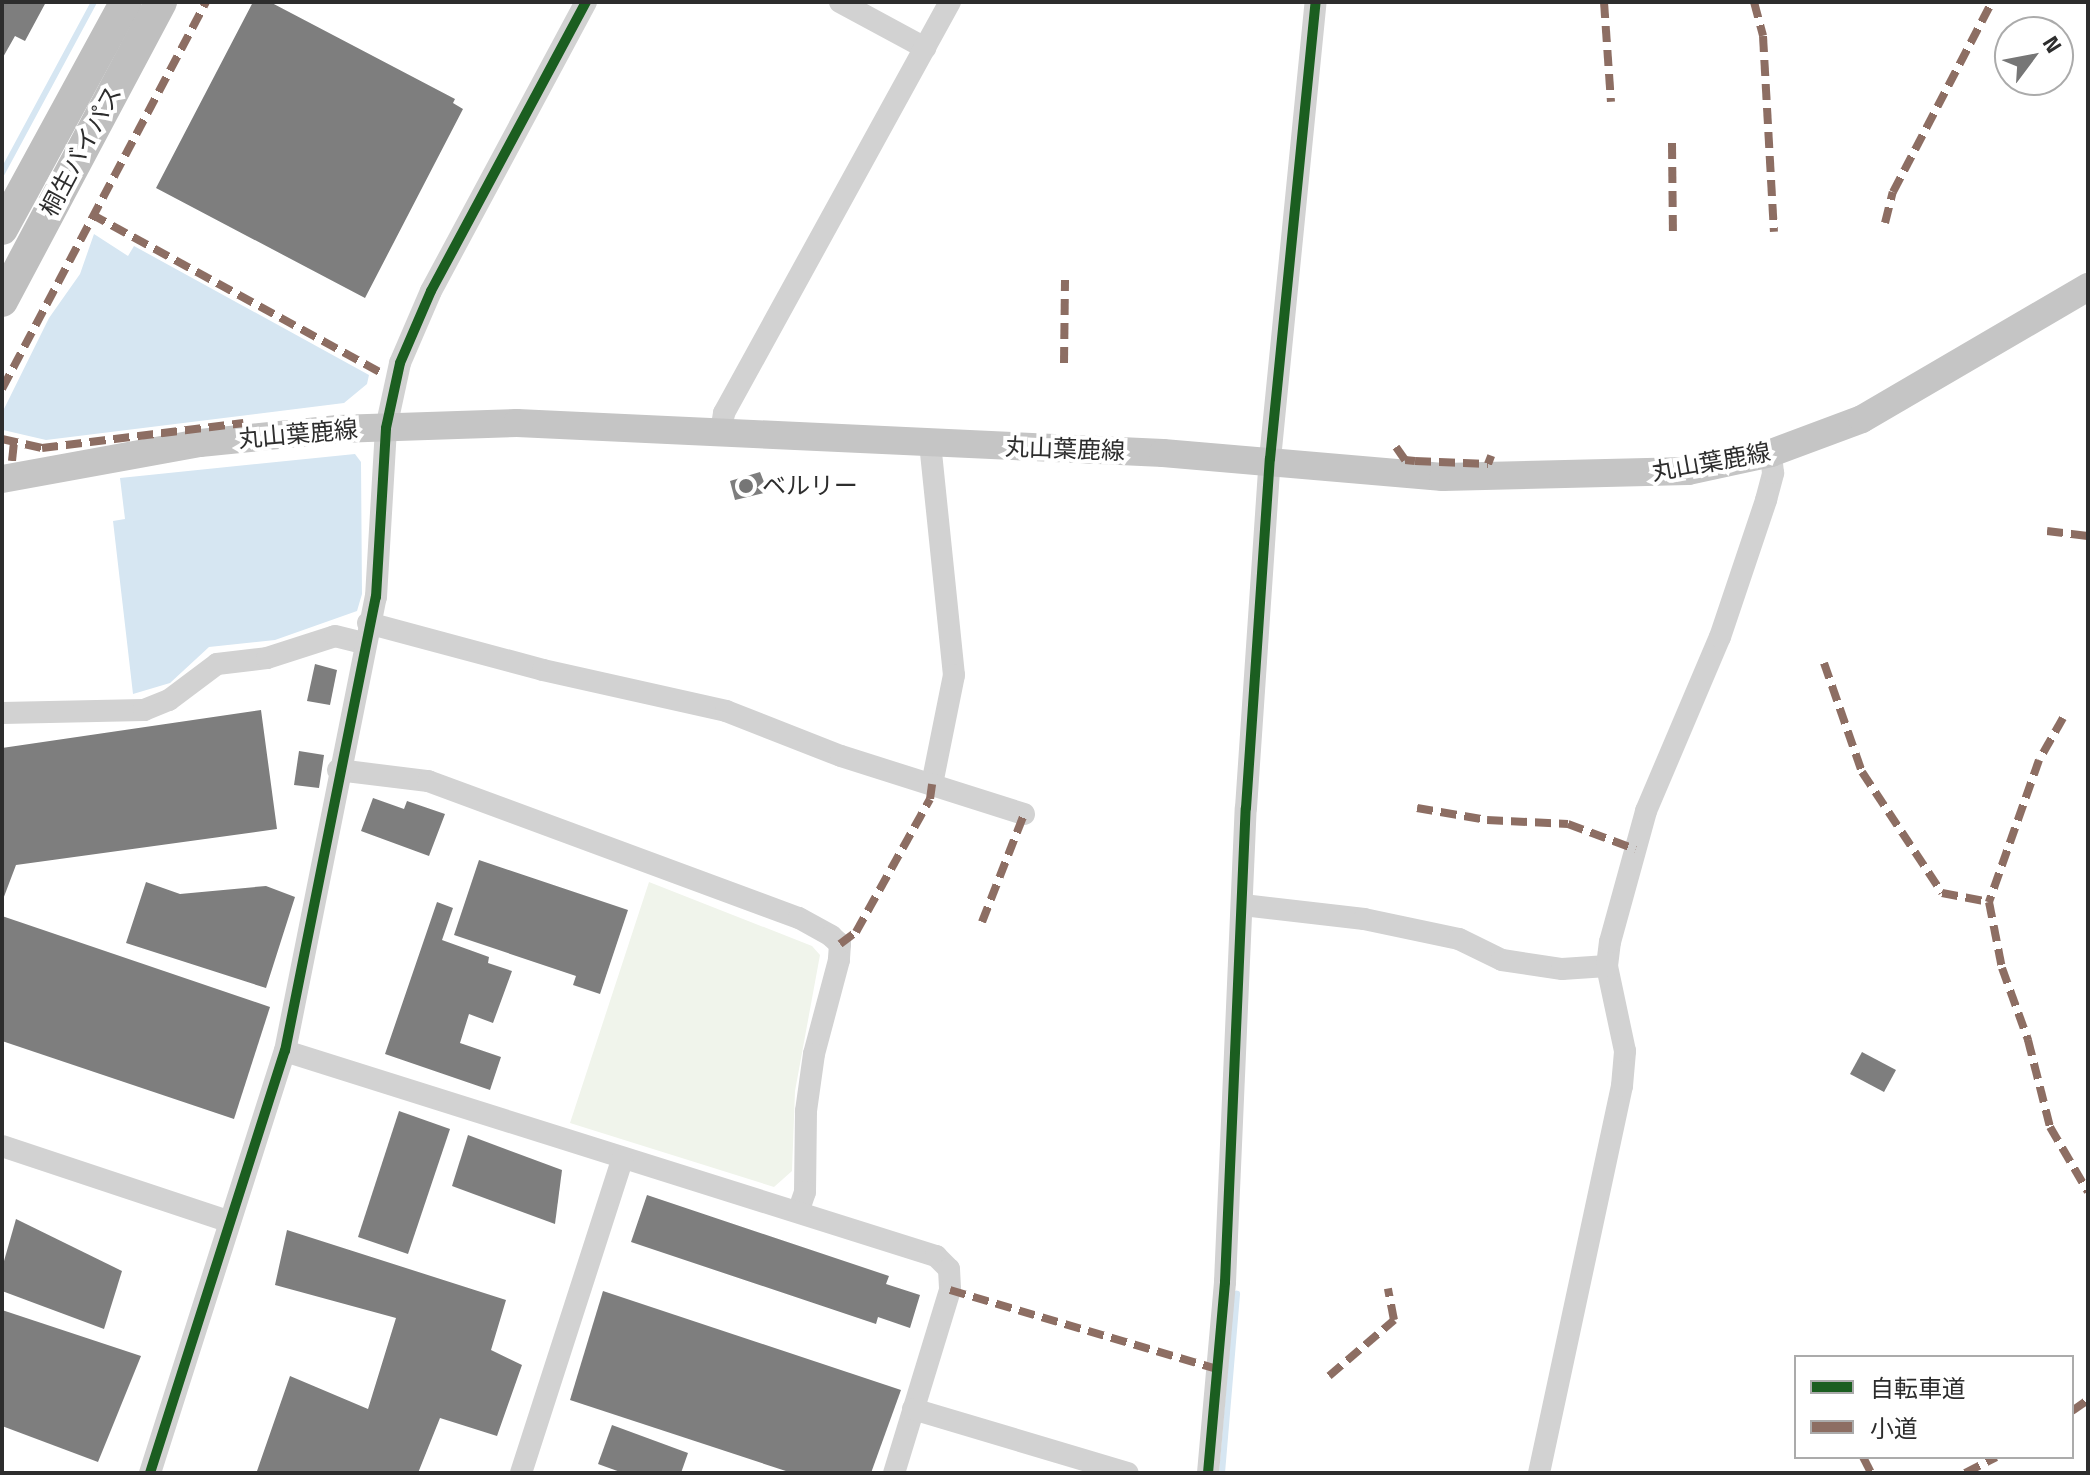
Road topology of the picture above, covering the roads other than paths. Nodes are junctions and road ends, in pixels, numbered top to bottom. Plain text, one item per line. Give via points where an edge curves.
1 (126, 2) edge
2 (161, 2) edge
3 (586, 2) edge
4 (840, 2) edge
5 (950, 2) edge
6 (1316, 2) edge
7 (925, 48) junction
8 (2, 229) edge
9 (2088, 287) edge
10 (2, 301) edge
11 (386, 428) junction
12 (721, 432) junction
13 (930, 443) junction
14 (1771, 453) junction
15 (1270, 459) junction
16 (2, 479) edge
17 (366, 633) junction
18 (2, 713) edge
19 (338, 770) junction
20 (932, 784) junction
21 (1024, 814) dead end
22 (1243, 905) junction
23 (1607, 966) junction
24 (285, 1051) junction
25 (2, 1146) edge
26 (622, 1160) junction
27 (798, 1212) junction
28 (230, 1222) junction
29 (913, 1409) junction
30 (150, 1473) edge
31 (521, 1473) edge
32 (894, 1473) edge
33 (1128, 1473) edge
34 (1208, 1473) edge
35 (1539, 1473) edge

1 - 8 highway, 桐生バイパス
2 - 10 highway, 桐生バイパス
3 - 11 street via 414,326 389,399
4 - 7 street
5 - 7 street
6 - 15 street
7 - 12 street via 724,413
9 - 14 main road, 丸山葉鹿線 via 1862,419
11 - 12 main road, 丸山葉鹿線 via 585,423
11 - 16 main road, 丸山葉鹿線 via 200,443
11 - 17 street via 379,572
12 - 13 main road, 丸山葉鹿線
13 - 15 main road, 丸山葉鹿線
13 - 20 street via 954,675
14 - 15 main road, 丸山葉鹿線 via 1688,471 1630,475 1443,477
14 - 23 street via 1773,473 1766,500 1720,637 1646,811
15 - 22 street
17 - 18 street via 335,636 267,658 217,664 169,700 144,710
17 - 19 street
17 - 20 street via 726,711
19 - 24 street
19 - 27 street via 428,781 799,918 840,944 814,1054 806,1111 805,1192
20 - 21 street
22 - 23 street via 1378,922 1459,939 1502,960 1562,969
22 - 34 street via 1225,1282
23 - 35 street via 1625,1051 1622,1086
24 - 26 street
24 - 28 street
25 - 28 street
26 - 27 street
26 - 31 street
27 - 29 street via 936,1256 949,1269 950,1290
28 - 30 street
29 - 32 street
29 - 33 street

